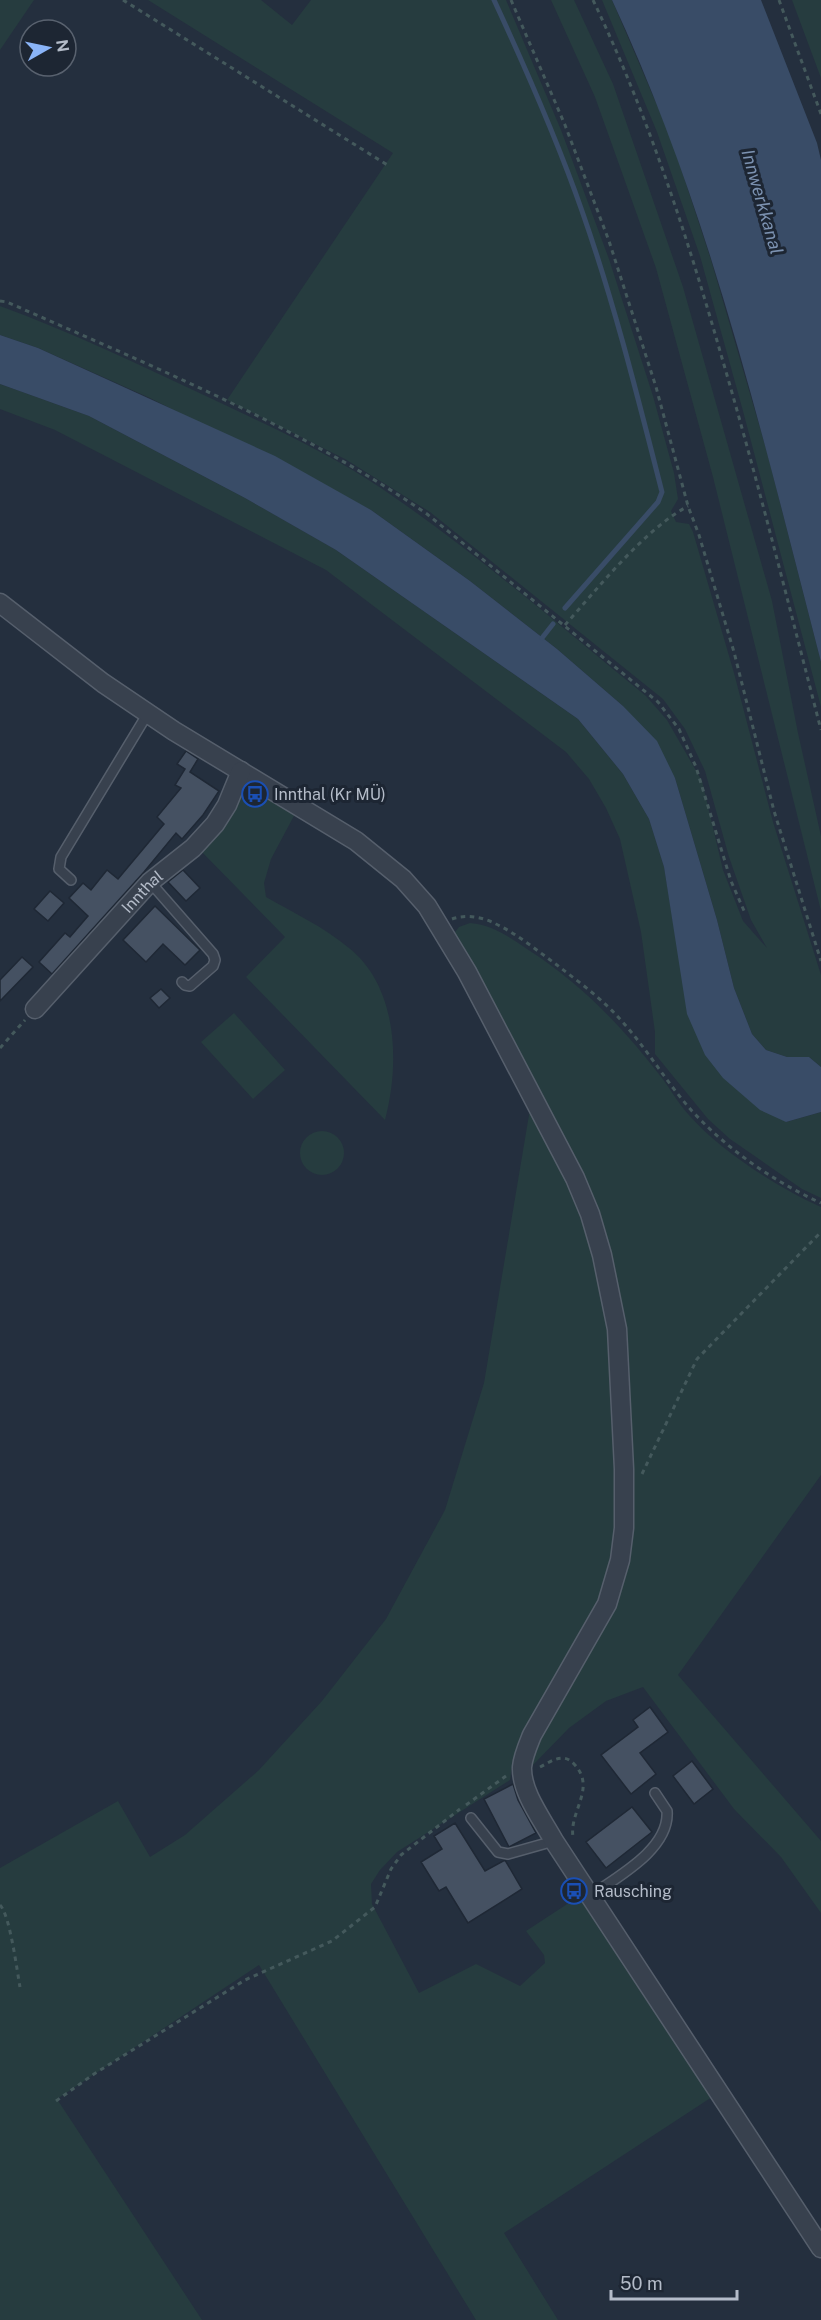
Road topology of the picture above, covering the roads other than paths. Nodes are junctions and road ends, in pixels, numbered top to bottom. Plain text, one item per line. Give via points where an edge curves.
1 (0, 603) edge
2 (148, 713) junction
3 (241, 771) junction
4 (71, 880) dead end
5 (150, 882) junction
6 (182, 982) dead end
7 (34, 1009) road end
8 (655, 1793) dead end
9 (471, 1818) dead end
10 (554, 1841) junction
11 (590, 1896) junction
12 (821, 2248) edge

1 - 2 street
2 - 3 street
2 - 4 lane via 61,857 59,869
3 - 5 street, Innthal via 215,824 193,848
3 - 10 street via 376,855 415,892 439,924 583,1195 602,1255 617,1329 624,1528 620,1560 607,1604 532,1735 524,1758 522,1773 530,1796
5 - 6 lane via 215,960 190,986
5 - 7 street, Innthal
8 - 11 lane via 667,1811 665,1830 644,1857
9 - 10 lane via 498,1852 508,1854
10 - 11 street
11 - 12 street

